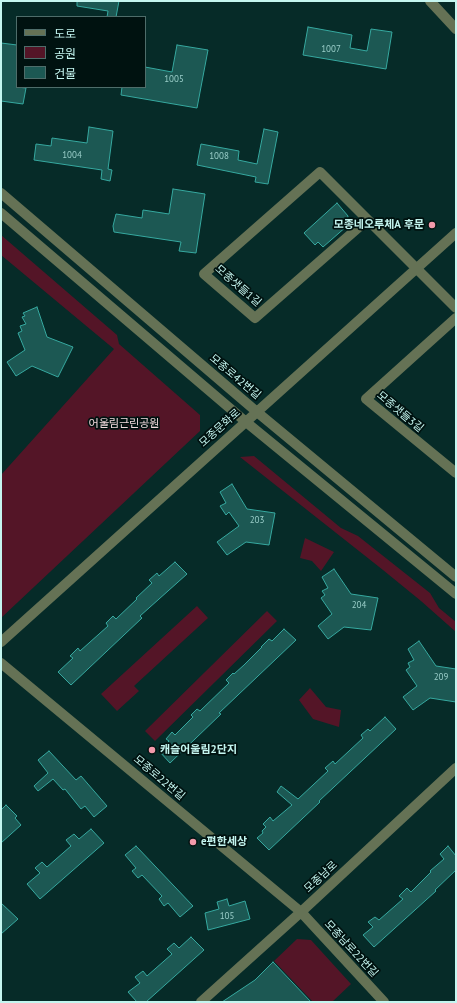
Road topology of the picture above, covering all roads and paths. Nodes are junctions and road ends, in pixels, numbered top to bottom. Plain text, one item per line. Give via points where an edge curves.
1 (430, 1) edge
2 (456, 29) edge
3 (1, 193) edge
4 (1, 213) edge
5 (367, 220) junction
6 (456, 233) edge
7 (416, 269) junction
8 (456, 308) edge
9 (456, 318) edge
10 (257, 412) junction
11 (246, 422) junction
12 (456, 473) edge
13 (456, 577) edge
14 (456, 594) edge
15 (1, 642) edge
16 (1, 663) edge
17 (456, 768) edge
18 (301, 912) junction
19 (201, 1002) edge
20 (384, 1002) edge

1 - 2 street
3 - 10 street, 모종로42번길
4 - 11 street
5 - 5 street, 모종샛들1길 via 320,172 204,274 255,318
5 - 7 street, 모종샛들1길
6 - 7 street, 모종문화로
7 - 8 street, 모종샛들1길
7 - 10 street, 모종문화로
9 - 12 street, 모종샛들3길 via 366,399
10 - 11 street, 모종문화로
10 - 13 street, 모종로42번길
11 - 14 street
11 - 15 street, 모종문화로
16 - 18 street, 모종로22번길
17 - 18 street, 모종남로
18 - 19 street, 모종남로
18 - 20 street, 모종남로22번길

